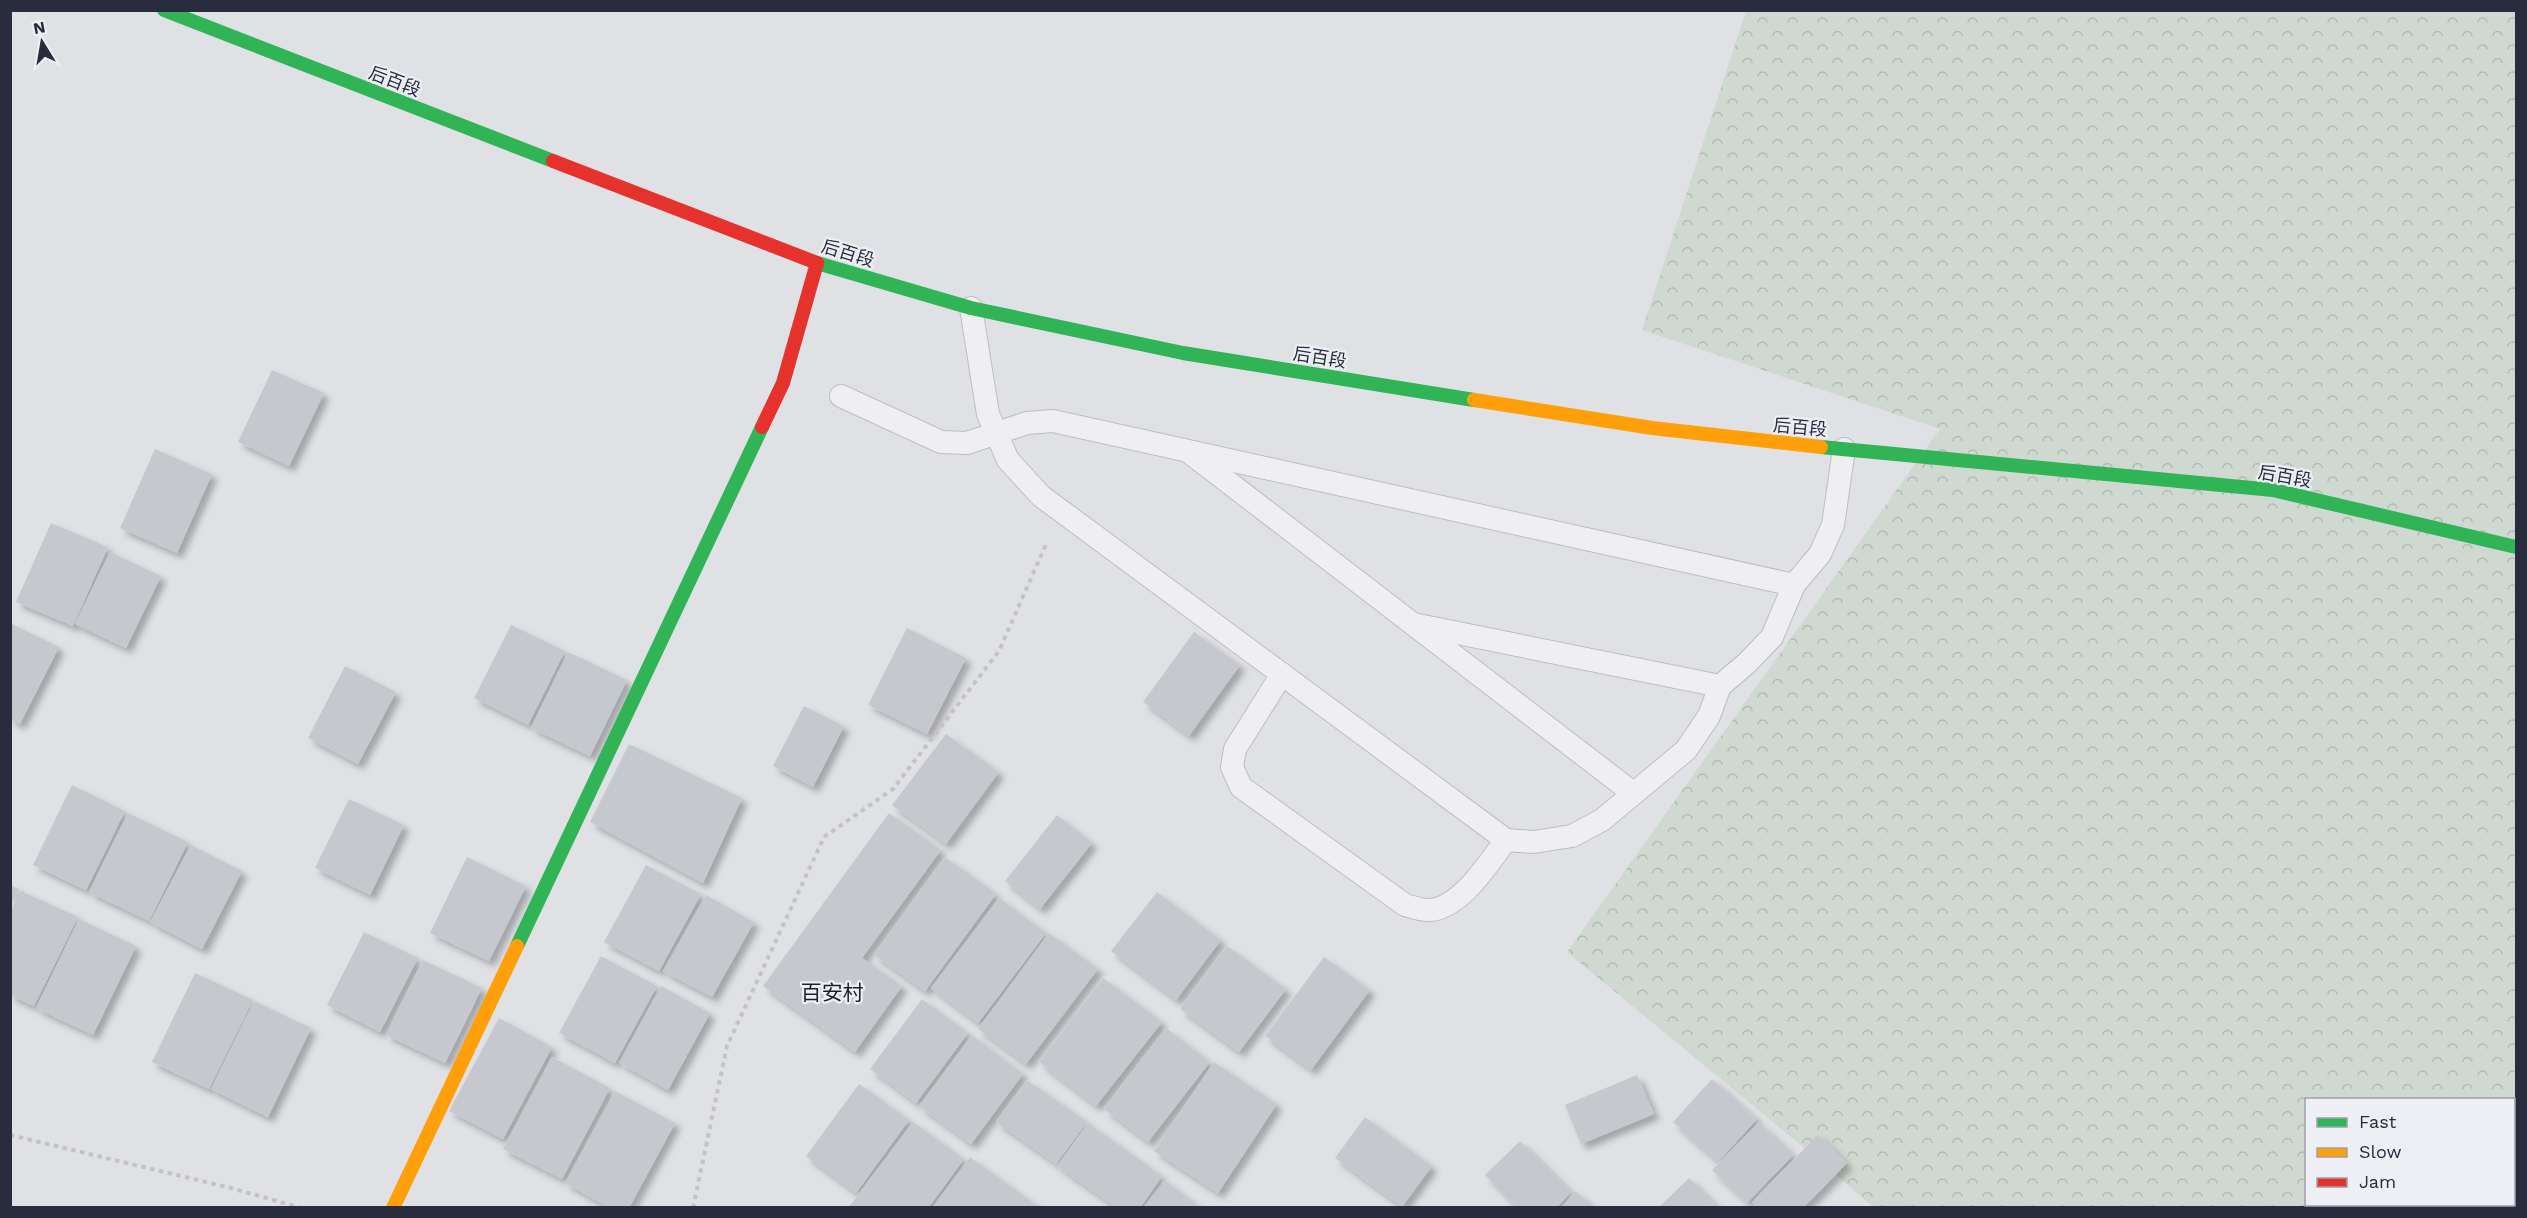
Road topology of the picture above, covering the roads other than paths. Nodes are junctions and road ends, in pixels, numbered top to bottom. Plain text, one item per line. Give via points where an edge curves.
1 (164, 10) edge
2 (817, 263) junction
3 (971, 308) junction
4 (842, 396) dead end
5 (997, 435) junction
6 (1183, 448) junction
7 (1844, 449) junction
8 (2517, 547) edge
9 (1794, 585) junction
10 (1414, 624) junction
11 (1282, 674) junction
12 (1720, 686) junction
13 (1633, 793) junction
14 (1506, 840) junction
15 (393, 1208) edge

1 - 2 street, 后百段
2 - 3 street, 后百段
2 - 15 street via 783,383
3 - 5 lane via 988,414
3 - 7 street, 后百段 via 1183,353 1408,390 1652,428
4 - 5 lane via 941,442 967,443
5 - 6 lane via 1027,423 1053,421
5 - 11 lane via 1008,460 1041,496
6 - 9 lane
6 - 10 lane
7 - 8 street, 后百段 via 2273,490
7 - 9 lane via 1833,525 1820,554
9 - 12 lane via 1772,637
10 - 12 lane
10 - 13 lane
11 - 14 lane
11 - 14 lane via 1235,749 1232,767 1241,787 1405,905 1429,910 1448,904 1469,888
12 - 13 lane via 1708,716 1686,750
13 - 14 lane via 1602,820 1572,836 1534,842

